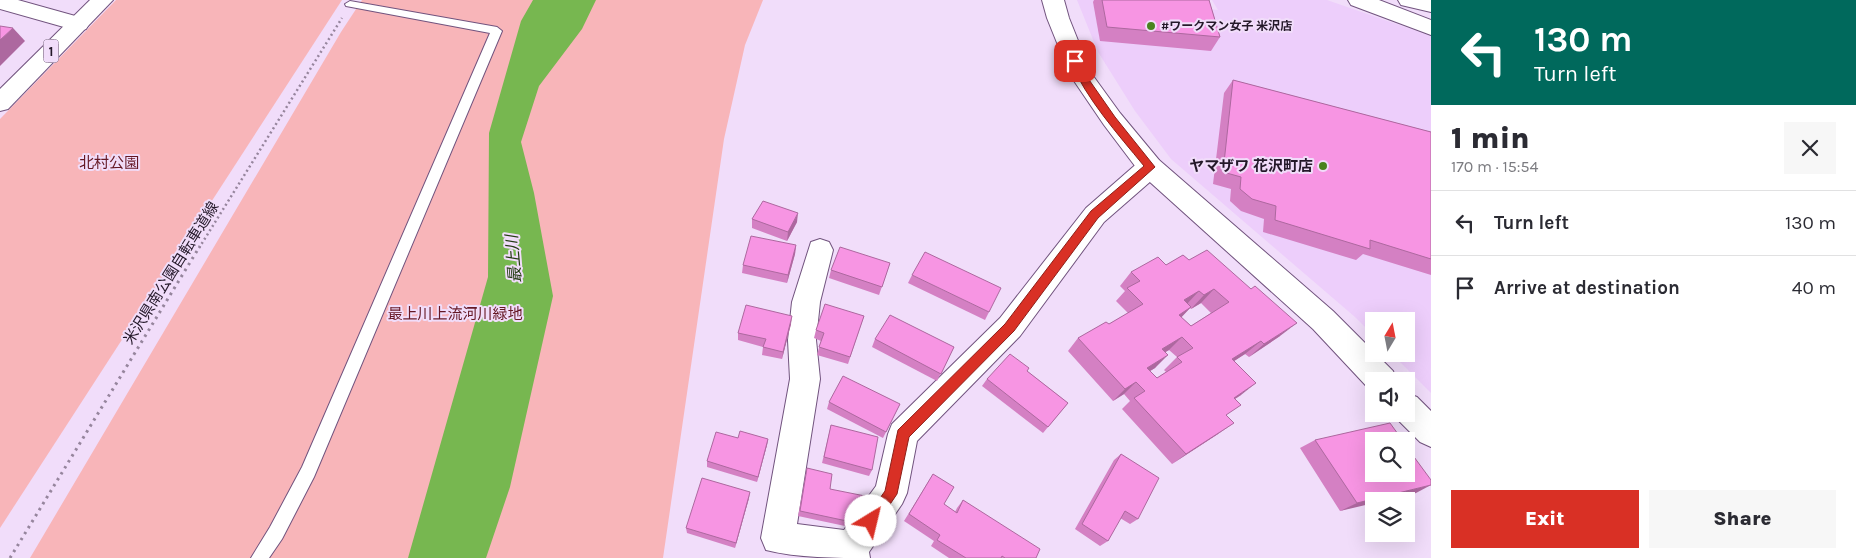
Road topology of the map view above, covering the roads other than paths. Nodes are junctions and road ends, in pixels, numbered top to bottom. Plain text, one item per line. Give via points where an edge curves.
1 (102, 0) edge
2 (1053, 0) edge
3 (1359, 0) edge
4 (1409, 0) edge
5 (0, 2) edge
6 (350, 4) road end
7 (1431, 5) edge
8 (78, 24) junction
9 (1431, 28) edge
10 (0, 103) edge
11 (1150, 167) junction
12 (820, 250) dead end
13 (1373, 372) edge
14 (1415, 416) edge
15 (1431, 432) edge
16 (852, 553) edge
17 (259, 558) edge

1 - 8 street, 1
2 - 11 street via 1081,75
3 - 9 street
4 - 7 street
5 - 8 street
6 - 17 lane via 497,31 308,472
8 - 10 street, 1
11 - 13 street via 1323,320
11 - 16 street via 1095,214 1010,327 903,434 891,494
12 - 16 street via 806,302 802,340 805,379 778,538
14 - 15 street

